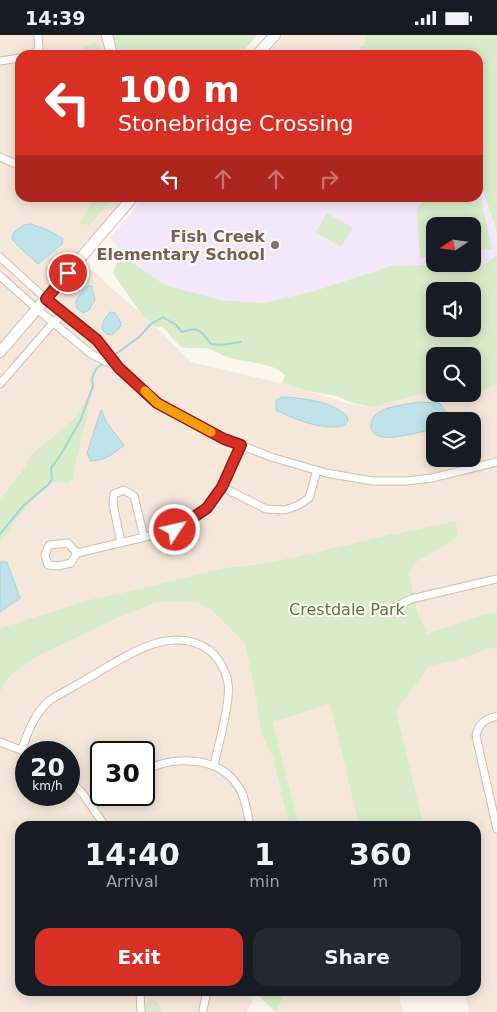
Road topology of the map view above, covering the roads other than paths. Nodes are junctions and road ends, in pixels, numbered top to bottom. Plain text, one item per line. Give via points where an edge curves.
1 (38, 35) edge
2 (107, 35) edge
3 (275, 35) edge
4 (38, 50) edge
5 (111, 50) edge
6 (262, 50) edge
7 (15, 59) edge
8 (0, 61) edge
9 (0, 157) edge
10 (15, 164) edge
11 (129, 202) edge
12 (0, 257) edge
13 (0, 276) edge
14 (46, 299) junction
15 (37, 309) junction
16 (64, 314) junction
17 (53, 323) junction
18 (0, 352) edge
19 (115, 365) junction
20 (0, 384) edge
21 (241, 445) junction
22 (497, 462) edge
23 (317, 470) junction
24 (222, 487) junction
25 (144, 537) junction
26 (121, 543) junction
27 (77, 553) junction
28 (497, 579) edge
29 (397, 606) dead end
30 (497, 716) edge
31 (27, 741) edge
32 (0, 742) edge
33 (15, 747) edge
34 (155, 766) edge
35 (214, 766) junction
36 (80, 792) edge
37 (90, 804) edge
38 (92, 806) edge
39 (102, 821) edge
40 (249, 821) edge
41 (497, 829) edge
42 (140, 996) edge
43 (206, 996) edge
44 (203, 1010) dead end
45 (141, 1012) edge

1 - 4 street
2 - 5 main road
3 - 6 main road
7 - 8 street
9 - 10 street
11 - 14 main road
12 - 14 street
13 - 15 street
14 - 15 main road
14 - 16 street
15 - 17 street
15 - 18 main road
16 - 17 street
16 - 19 street via 97,340
17 - 19 street via 90,354
17 - 20 street
19 - 21 street via 157,403
21 - 23 street
21 - 24 street
22 - 23 street via 406,481 373,481
23 - 24 street via 309,498 285,510 266,509
24 - 25 street via 207,508 175,530
25 - 26 street
25 - 26 street via 134,497 124,490 114,494
26 - 27 street
27 - 27 street via 68,543 49,545 44,555 48,565 58,566 71,563
28 - 29 street via 411,599
30 - 41 street via 487,719 476,732
31 - 35 street via 40,710 50,700 142,649 162,641 184,639 213,653 227,678 228,699
32 - 33 street
34 - 35 street via 182,761
35 - 40 street via 238,785
36 - 37 street
38 - 39 street
42 - 45 street
43 - 44 street

